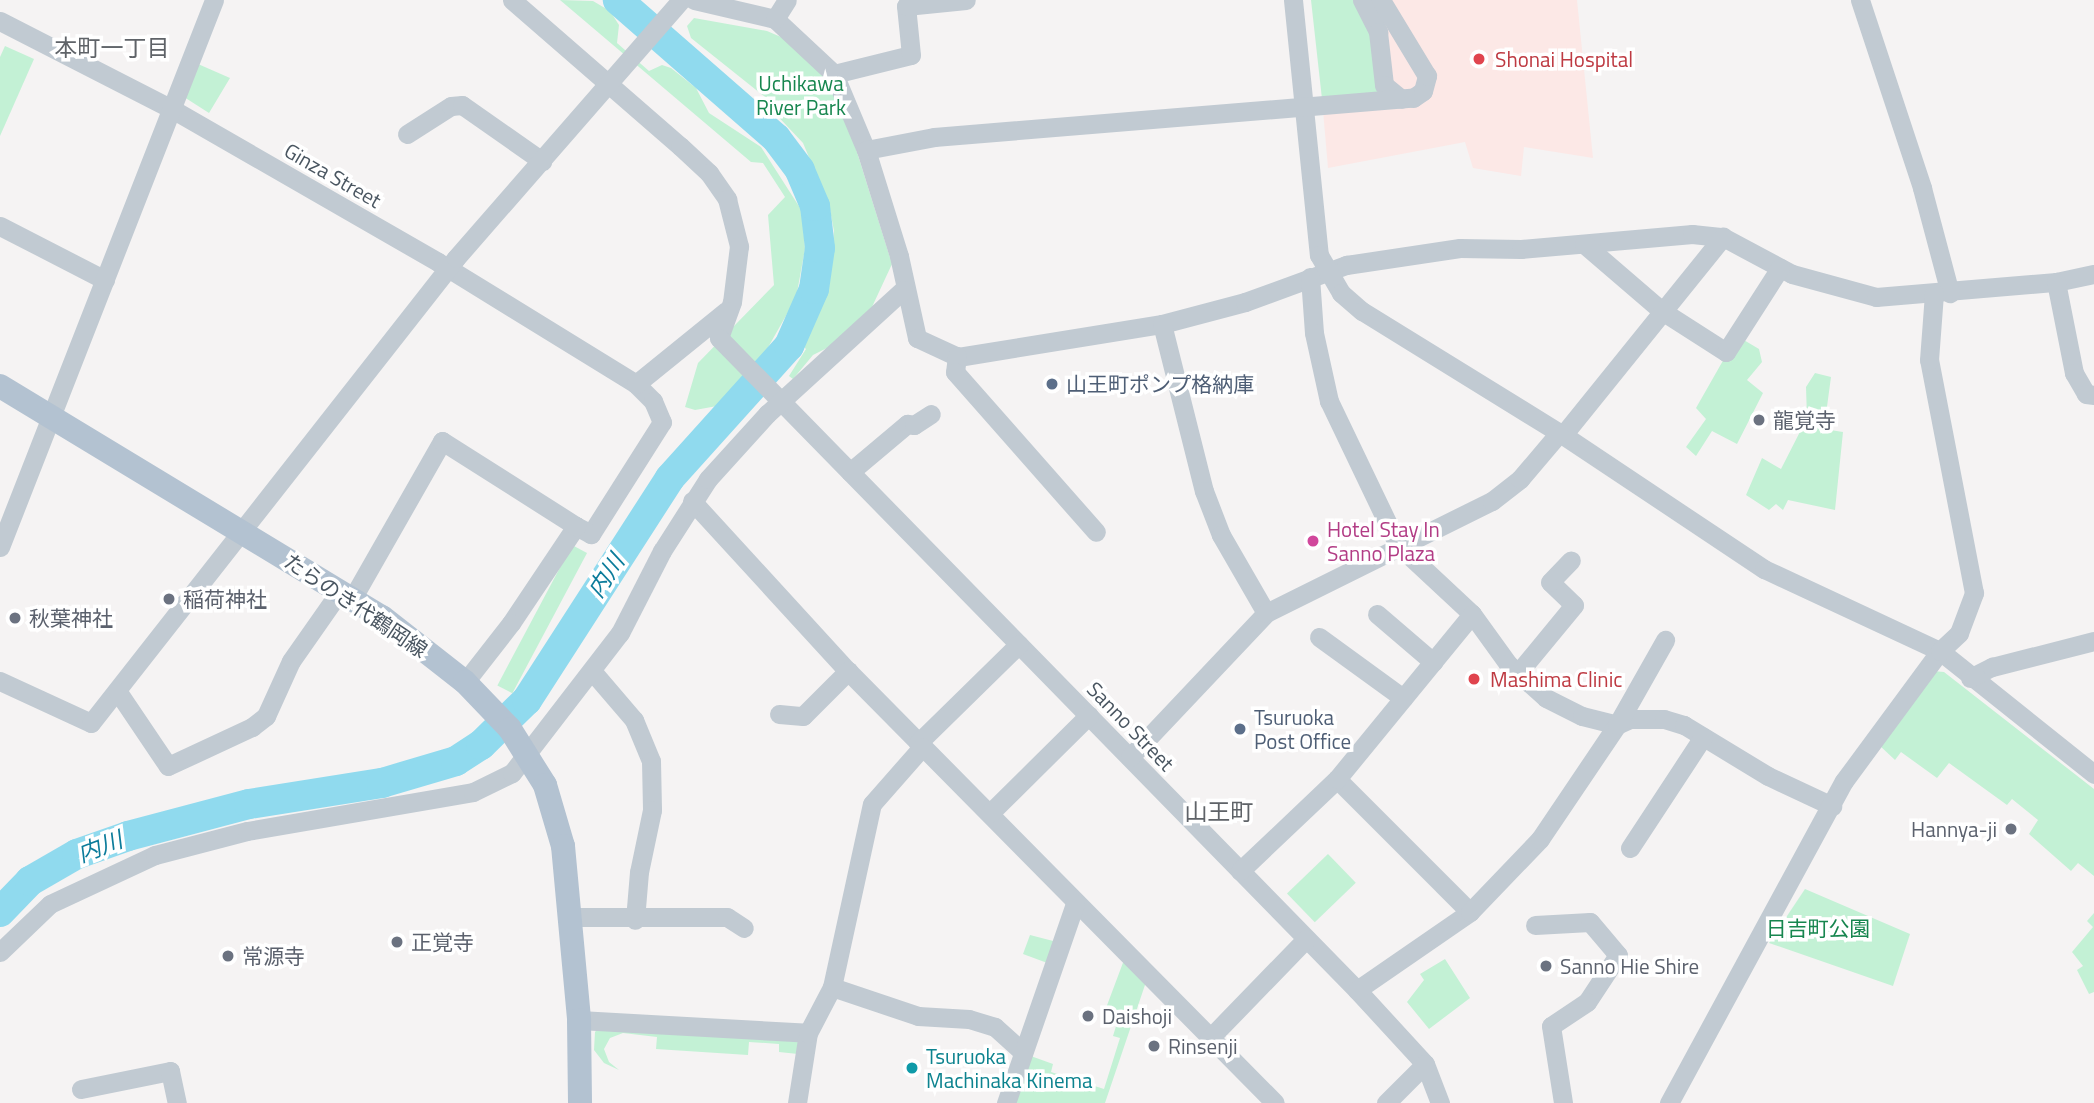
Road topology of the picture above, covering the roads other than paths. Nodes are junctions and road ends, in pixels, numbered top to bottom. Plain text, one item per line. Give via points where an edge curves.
1 (214, 0) edge
2 (512, 0) edge
3 (694, 0) edge
4 (787, 0) edge
5 (966, 0) edge
6 (1293, 0) edge
7 (1362, 0) edge
8 (1381, 0) edge
9 (1860, 0) edge
10 (676, 6) edge
11 (775, 19) junction
12 (0, 21) edge
13 (834, 74) junction
14 (608, 85) junction
15 (1401, 99) junction
16 (1302, 106) junction
17 (172, 109) junction
18 (407, 134) dead end
19 (866, 150) junction
20 (542, 161) junction
21 (0, 226) edge
22 (1723, 236) junction
23 (1584, 244) junction
24 (448, 268) junction
25 (1780, 268) junction
26 (1318, 274) junction
27 (2094, 274) edge
28 (105, 280) junction
29 (2056, 282) junction
30 (903, 290) junction
31 (1942, 293) junction
32 (727, 310) junction
33 (1662, 311) junction
34 (1162, 324) junction
35 (719, 338) junction
36 (692, 340) junction
37 (957, 356) junction
38 (636, 384) junction
39 (0, 386) edge
40 (2094, 394) edge
41 (777, 397) junction
42 (931, 414) dead end
43 (53, 417) junction
44 (1561, 434) junction
45 (850, 471) junction
46 (692, 501) junction
47 (576, 526) junction
48 (245, 532) junction
49 (1096, 532) dead end
50 (1398, 545) junction
51 (0, 547) edge
52 (1571, 560) dead end
53 (346, 595) junction
54 (1266, 613) junction
55 (1377, 614) dead end
56 (1472, 614) junction
57 (1319, 637) dead end
58 (1665, 640) dead end
59 (2094, 641) edge
60 (1019, 644) junction
61 (1940, 651) junction
62 (1433, 662) junction
63 (593, 671) junction
64 (848, 671) junction
65 (1518, 673) junction
66 (1970, 678) junction
67 (0, 681) edge
68 (471, 688) junction
69 (118, 692) junction
70 (1404, 698) junction
71 (779, 714) dead end
72 (1089, 715) junction
73 (1616, 725) junction
74 (1703, 737) junction
75 (920, 745) junction
76 (525, 749) junction
77 (1130, 757) junction
78 (2094, 774) edge
79 (1337, 779) junction
80 (1832, 806) junction
81 (990, 813) junction
82 (1630, 848) dead end
83 (1240, 871) junction
84 (1075, 904) junction
85 (1470, 912) junction
86 (571, 917) junction
87 (635, 920) junction
88 (1535, 925) dead end
89 (744, 928) dead end
90 (1306, 939) junction
91 (0, 952) edge
92 (832, 988) junction
93 (1357, 990) junction
94 (579, 1020) junction
95 (808, 1033) junction
96 (1208, 1040) junction
97 (1025, 1046) junction
98 (1425, 1064) junction
99 (81, 1088) dead end
100 (177, 1103) edge
101 (580, 1103) edge
102 (797, 1103) edge
103 (1006, 1103) edge
104 (1275, 1103) edge
105 (1386, 1103) edge
106 (1440, 1103) edge
107 (1563, 1103) edge
108 (1669, 1103) edge

1 - 17 street
2 - 14 street
3 - 11 street
4 - 11 street
5 - 13 street via 906,6 911,55
6 - 16 street
7 - 15 street via 1378,33 1384,85
8 - 15 street via 1427,76 1418,95
9 - 31 street via 1922,188
10 - 14 street
11 - 13 street
12 - 17 street, Ginza Street
13 - 19 street
14 - 20 street
14 - 32 street via 709,173 727,199 739,246
15 - 16 street
16 - 19 street via 934,137
16 - 26 street
17 - 24 street, Ginza Street
17 - 28 street
18 - 20 street via 451,106 463,105
19 - 30 street via 899,256
20 - 24 street
21 - 28 street
22 - 23 street
22 - 25 street
22 - 33 street
23 - 26 street via 1460,248 1379,258
23 - 33 street
24 - 38 street, Ginza Street
24 - 48 street
25 - 31 street via 1876,297
25 - 33 street via 1727,352
26 - 34 street via 1245,302
26 - 44 street via 1362,311
26 - 50 street via 1314,333 1329,401
27 - 29 street
28 - 43 street
29 - 31 street
29 - 40 street via 2074,373 2086,394
30 - 37 street via 917,338
30 - 41 street
31 - 61 street via 1929,360 1974,593 1959,633
32 - 35 street
32 - 36 street
33 - 44 street
34 - 37 street
34 - 54 street via 1204,491 1221,535
35 - 36 street
35 - 41 street, Sanno Street
36 - 38 street
37 - 49 street via 955,372
38 - 47 street via 653,401 662,422 592,534
39 - 43 main road, たらのき代鶴岡線
41 - 45 street, Sanno Street
41 - 46 street
42 - 45 street via 914,425 906,424
43 - 48 main road, たらのき代鶴岡線
43 - 51 street
44 - 50 street via 1520,479 1492,501
44 - 61 street via 1764,569
45 - 60 street, Sanno Street
46 - 63 street via 620,634
46 - 64 street
47 - 53 street via 442,441
47 - 68 street
48 - 53 main road, たらのき代鶴岡線
48 - 69 street
50 - 54 street
50 - 56 street
52 - 65 street via 1550,582 1574,604
53 - 68 main road, たらのき代鶴岡線
53 - 69 street via 290,660 265,716 252,727 169,766
54 - 77 street
55 - 62 street
56 - 62 street
56 - 65 street
57 - 70 street
58 - 73 street
59 - 66 street via 1992,667
60 - 72 street, Sanno Street
60 - 75 street
61 - 66 street
61 - 80 street via 1844,781
62 - 70 street
63 - 76 street
63 - 87 street via 634,720 651,761 652,810
64 - 71 street via 803,716
64 - 75 street
65 - 73 street via 1546,698 1582,716
66 - 78 street
67 - 69 street via 91,723
68 - 76 main road, たらのき代鶴岡線
70 - 79 street
72 - 77 street, Sanno Street
72 - 81 street
73 - 74 street via 1630,719 1664,719
73 - 85 street via 1540,839
74 - 80 street
74 - 82 street
75 - 81 street
75 - 92 street via 872,804
76 - 86 main road, たらのき代鶴岡線 via 559,828
76 - 91 street via 512,773 472,792 247,831 155,855 50,904
77 - 83 street, Sanno Street
79 - 83 street
79 - 85 street
80 - 108 street
81 - 84 street
83 - 90 street, Sanno Street
84 - 96 street
84 - 97 street
85 - 93 street
86 - 87 street
86 - 94 main road, たらのき代鶴岡線
87 - 89 street via 727,917
88 - 107 street via 1590,922 1618,955 1587,1002 1551,1026
90 - 93 street, Sanno Street
90 - 96 street
92 - 95 street
92 - 97 street via 932,1018 969,1019 1003,1031
93 - 98 street, Sanno Street
94 - 95 street
94 - 101 main road, たらのき代鶴岡線
95 - 102 street
96 - 104 street
97 - 103 street
98 - 105 street
98 - 106 street, Sanno Street
99 - 100 street via 170,1071

